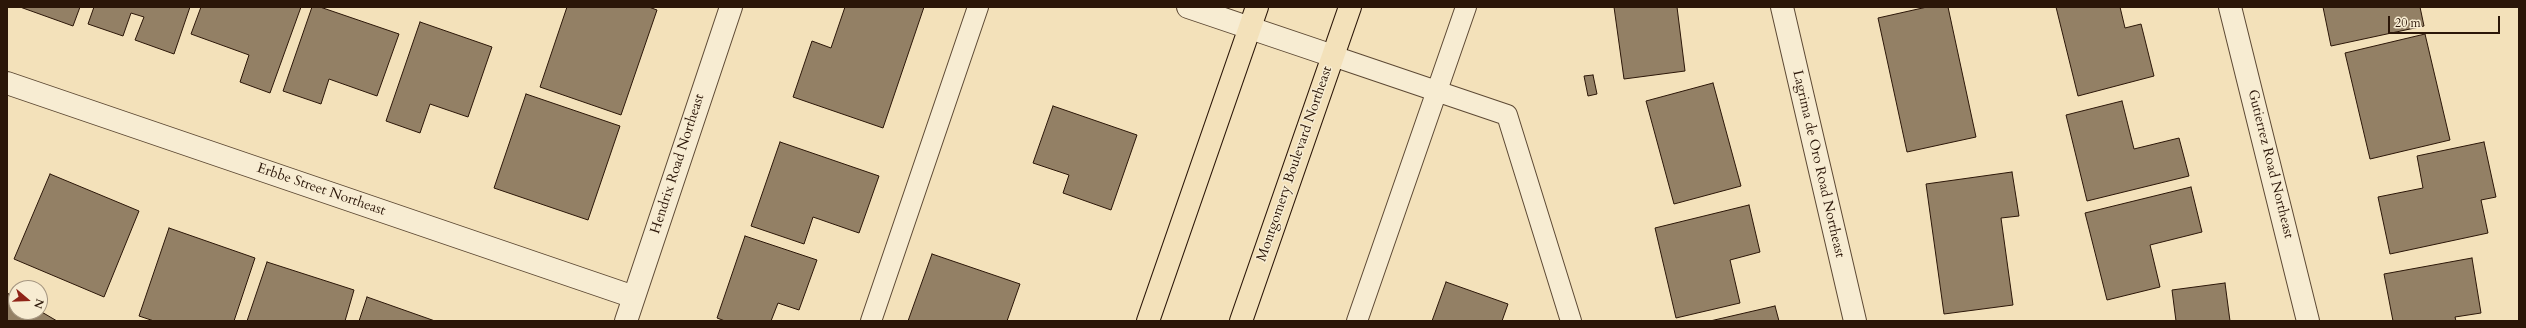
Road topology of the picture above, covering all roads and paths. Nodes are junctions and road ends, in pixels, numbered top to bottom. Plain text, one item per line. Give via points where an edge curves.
1 (731, 7) edge
2 (978, 7) edge
3 (1188, 7) edge
4 (1257, 7) edge
5 (1350, 7) edge
6 (1466, 7) edge
7 (1782, 7) edge
8 (2230, 7) edge
9 (1249, 28) junction
10 (1333, 56) junction
11 (7, 83) edge
12 (1437, 91) junction
13 (634, 297) junction
14 (626, 321) edge
15 (871, 321) edge
16 (1148, 321) edge
17 (1241, 321) edge
18 (1357, 321) edge
19 (1571, 321) edge
20 (1855, 321) edge
21 (2308, 321) edge

1 - 13 street, Hendrix Road Northeast
2 - 15 lane
3 - 9 street
4 - 9 main road
5 - 10 main road, Montgomery Boulevard Northeast
6 - 12 lane
7 - 20 street, Lagrima de Oro Road Northeast
8 - 21 street, Gutierrez Road Northeast
9 - 10 street
9 - 16 main road
10 - 12 lane
10 - 17 main road, Montgomery Boulevard Northeast
11 - 13 street, Erbbe Street Northeast
12 - 18 lane
12 - 19 lane via 1507,115
13 - 14 street, Hendrix Road Northeast

